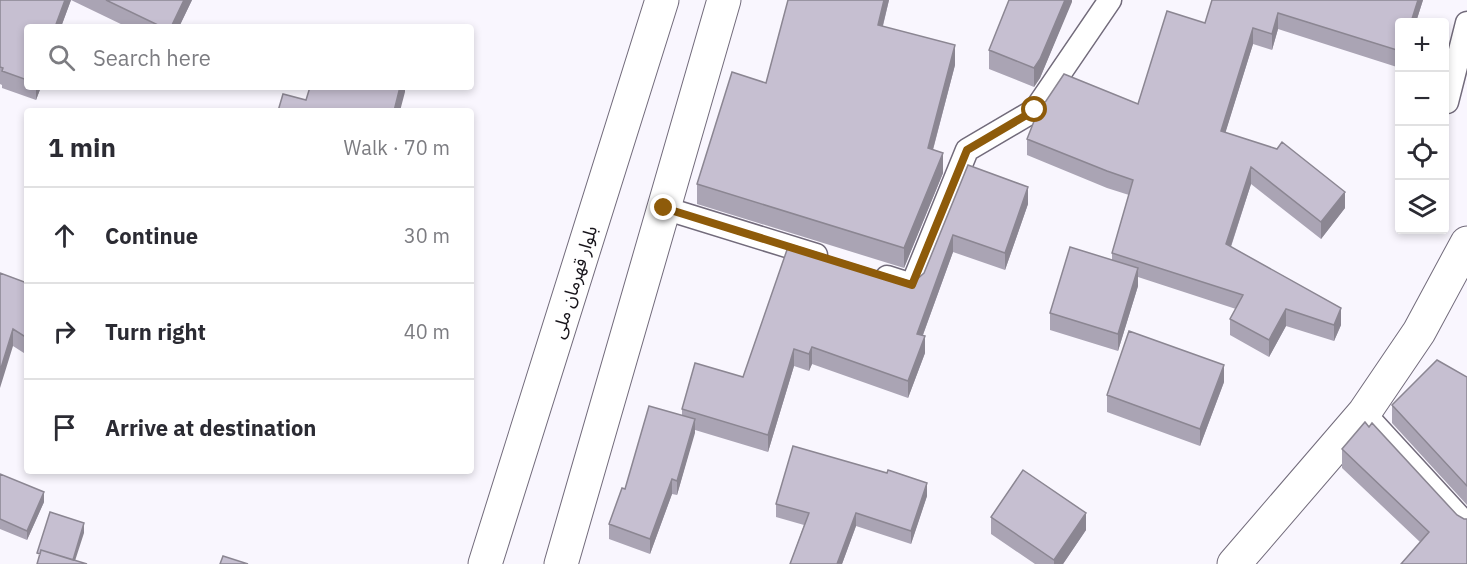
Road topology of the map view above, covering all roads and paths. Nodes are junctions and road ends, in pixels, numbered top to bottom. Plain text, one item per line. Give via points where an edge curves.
1 (662, 0) edge
2 (724, 0) edge
3 (1110, 0) edge
4 (1467, 23) edge
5 (1449, 94) edge
6 (664, 208) junction
7 (1467, 243) edge
8 (833, 260) edge
9 (867, 271) edge
10 (1364, 413) junction
11 (1467, 525) edge
12 (485, 564) edge
13 (561, 564) edge
14 (1234, 564) edge

1 - 12 main road, بلوار قهرمان ملی
2 - 6 main road
3 - 9 lane via 1035,110 967,150 912,285
4 - 5 lane
6 - 8 lane
6 - 13 main road
7 - 10 main road via 1419,332
10 - 11 lane
10 - 14 main road

